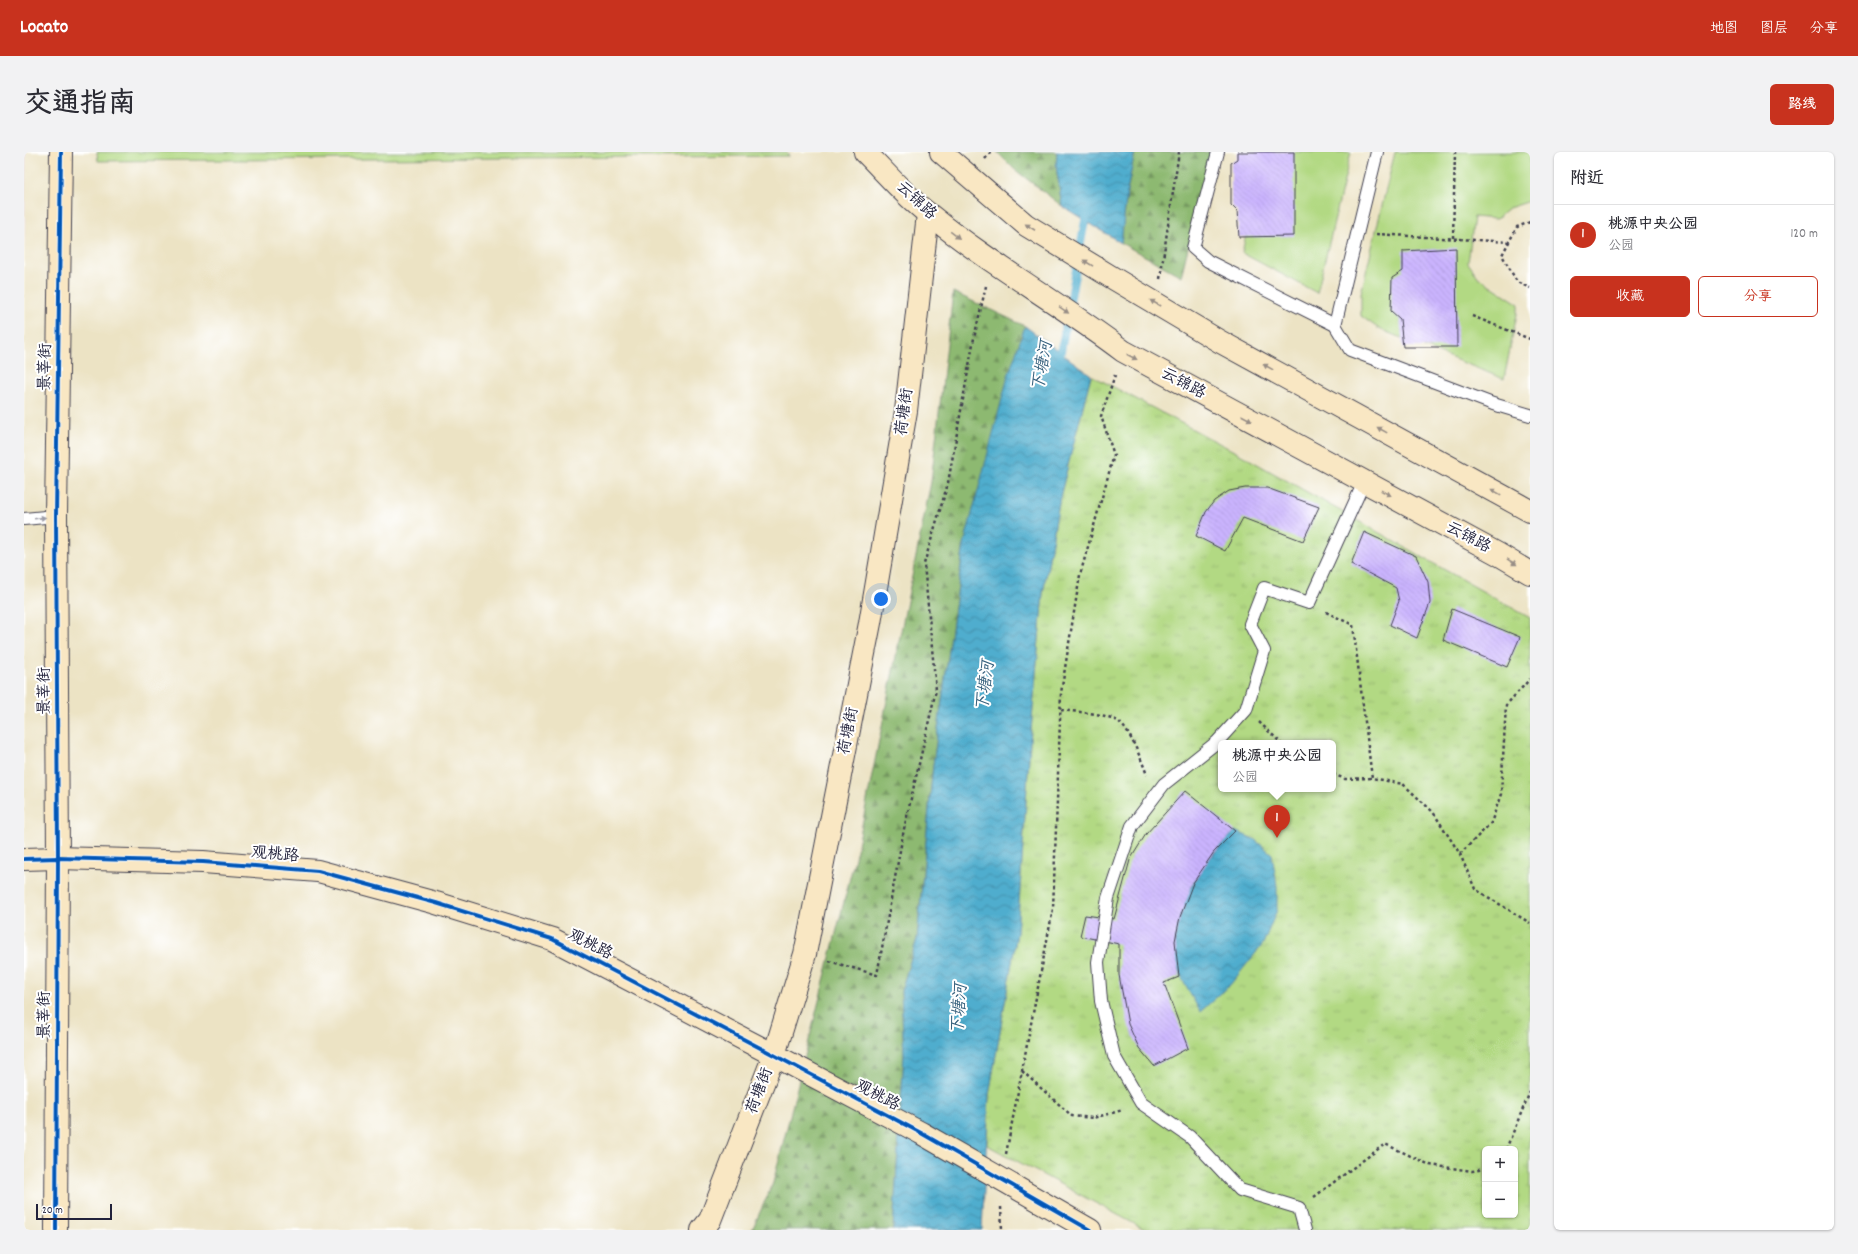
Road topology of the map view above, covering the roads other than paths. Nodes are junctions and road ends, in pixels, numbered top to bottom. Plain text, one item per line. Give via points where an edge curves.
1 (62, 152) edge
2 (865, 152) edge
3 (941, 152) edge
4 (1218, 152) edge
5 (1377, 152) edge
6 (928, 214) junction
7 (1335, 325) junction
8 (1530, 415) edge
9 (1364, 482) junction
10 (1530, 511) edge
11 (56, 516) junction
12 (24, 519) edge
13 (1530, 573) edge
14 (1219, 740) edge
15 (1218, 741) edge
16 (58, 858) junction
17 (24, 859) edge
18 (774, 1054) junction
19 (56, 1230) edge
20 (702, 1230) edge
21 (1090, 1230) edge
22 (1305, 1230) edge

1 - 11 street, 景莘街
2 - 6 street, 云锦路
10 -> 3 street via 1219,341 1026,225
4 - 7 lane via 1193,248 1208,261
5 - 7 lane
6 -> 9 street, 云锦路 via 992,262 1123,351
6 - 18 street, 荷塘街 via 906,411 870,623 805,954
7 - 8 lane via 1350,350 1493,404
9 -> 13 street, 云锦路
9 - 14 lane via 1309,603 1264,588 1250,624 1264,651 1246,710
12 -> 11 lane
11 - 16 street, 景莘街
15 - 22 lane via 1164,784 1132,826 1108,898 1098,962 1101,1001 1114,1056 1142,1103 1190,1137 1240,1190 1299,1208
16 - 17 street, 观桃路
16 - 18 street, 观桃路 via 203,862 318,871 436,903 552,939
16 - 19 street, 景莘街
18 - 20 street, 荷塘街 via 710,1220
18 - 21 street, 观桃路 via 921,1133

